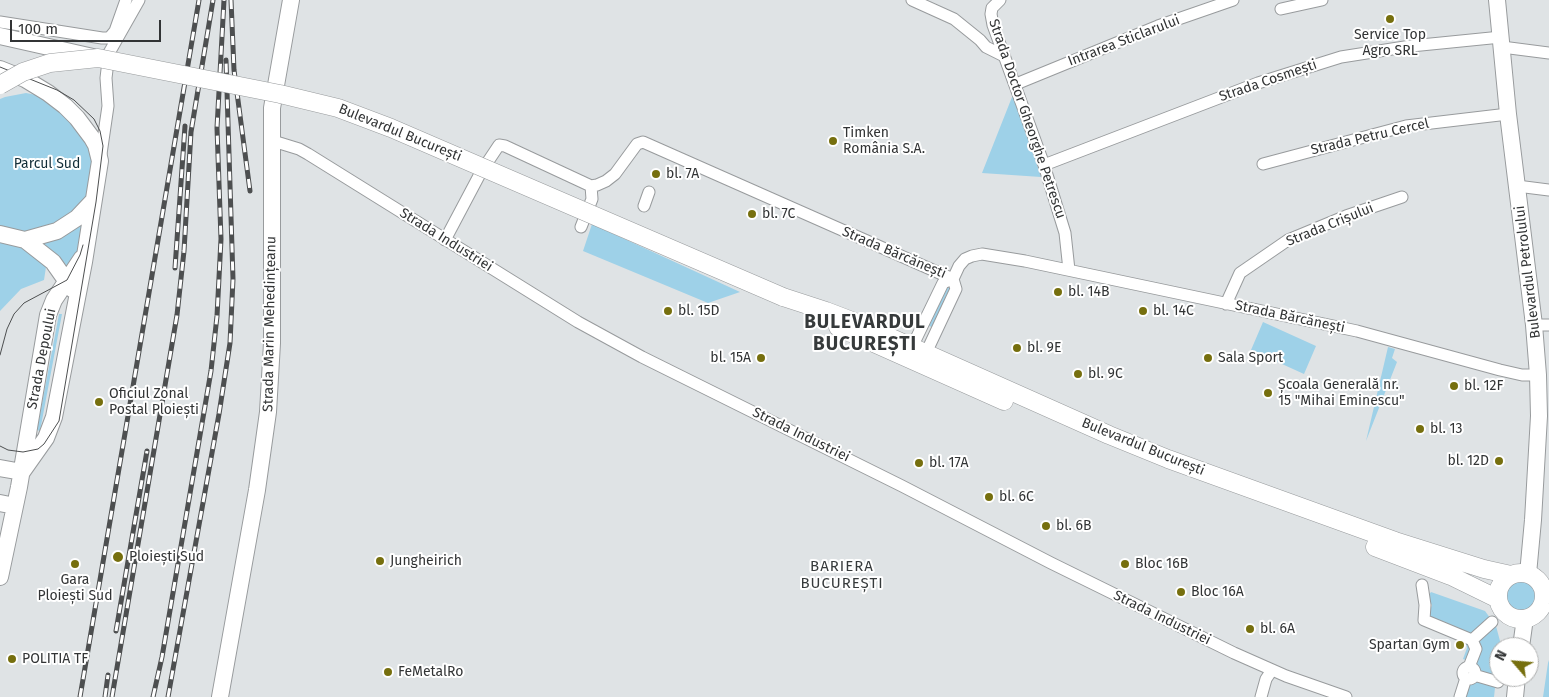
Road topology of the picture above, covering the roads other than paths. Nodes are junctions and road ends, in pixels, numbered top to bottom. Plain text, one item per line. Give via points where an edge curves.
1 (126, 0) edge
2 (139, 0) edge
3 (291, 0) edge
4 (912, 0) edge
5 (1000, 0) edge
6 (1233, 0) edge
7 (1322, 0) edge
8 (1497, 0) edge
9 (1281, 9) dead end
10 (1, 28) edge
11 (102, 38) junction
12 (1502, 42) junction
13 (1549, 53) edge
14 (104, 54) junction
15 (1004, 56) junction
16 (0, 69) edge
17 (1016, 84) junction
18 (0, 85) edge
19 (65, 106) junction
20 (1508, 114) junction
21 (106, 118) junction
22 (273, 140) junction
23 (100, 161) junction
24 (1263, 164) dead end
25 (1044, 165) junction
26 (591, 186) junction
27 (1517, 186) junction
28 (1549, 190) edge
29 (649, 192) dead end
30 (1402, 197) dead end
31 (93, 201) junction
32 (644, 206) dead end
33 (581, 227) dead end
34 (0, 234) edge
35 (24, 240) junction
36 (445, 240) junction
37 (84, 254) junction
38 (1069, 270) junction
39 (954, 279) junction
40 (67, 280) junction
41 (76, 297) junction
42 (783, 297) junction
43 (1226, 304) junction
44 (1542, 325) edge
45 (919, 350) junction
46 (1538, 375) junction
47 (0, 468) edge
48 (22, 472) junction
49 (7, 504) edge
50 (1, 570) edge
51 (1519, 574) junction
52 (1422, 584) dead end
53 (1546, 590) edge
54 (1498, 599) junction
55 (1536, 616) edge
56 (1492, 622) dead end
57 (1526, 637) edge
58 (1472, 640) junction
59 (1272, 670) junction
60 (1470, 673) junction
61 (1489, 679) edge
62 (220, 697) edge
63 (1262, 697) edge
64 (1346, 697) edge
65 (1460, 697) edge

1 - 11 street via 115,31 110,37
2 - 14 street
3 - 22 street, Strada Marin Mehedințeanu via 272,108
4 - 15 street via 954,19 986,47
5 - 15 street, Strada Doctor Gheorghe Petrescu via 991,14
6 - 17 street, Intrarea Sticlarului via 1158,26
7 - 9 street
8 - 12 street, Bulevardul Petrolului
10 - 11 street
10 - 14 street
11 - 14 street
12 - 13 street, Strada Cosmești
12 - 20 street, Bulevardul Petrolului
12 - 25 street, Strada Cosmești via 1411,46 1341,57 1258,83
14 - 18 main road, Bulevardul București, bridge via 50,63 23,72
14 - 21 street
14 - 42 main road, Bulevardul București, bridge via 357,114
15 - 17 street, Strada Doctor Gheorghe Petrescu
16 - 19 street via 24,79
17 - 25 street, Strada Doctor Gheorghe Petrescu
19 - 21 street via 90,126 100,126
19 - 23 street via 92,138
20 - 24 street, Strada Petru Cercel via 1406,126
20 - 27 street, Bulevardul Petrolului
21 - 23 street
22 - 36 street, Strada Industriei via 303,152
22 - 62 street, Strada Marin Mehedințeanu via 272,343 268,412
23 - 31 street, Strada Depoului
25 - 38 street, Strada Doctor Gheorghe Petrescu via 1065,233
26 - 33 street via 592,199
26 - 36 street via 499,145
26 - 39 street, Strada Bărcănești via 615,174 637,144 643,142
27 - 28 street
27 - 44 street, Bulevardul Petrolului
29 - 32 street
30 - 43 street, Strada Crișului via 1288,240 1240,273
31 - 35 street via 68,226 48,235
31 - 37 street, Strada Depoului
34 - 35 street
35 - 40 street via 53,262
36 - 59 street, Strada Industriei via 614,342
37 - 40 street, Strada Depoului
37 - 41 street, Strada Depoului
38 - 39 street, Strada Bărcănești via 982,254 965,259 958,266
38 - 43 street, Strada Bărcănești
39 - 45 street via 956,289
39 - 45 street via 943,283
40 - 41 street
40 - 48 street, Strada Depoului via 48,315
41 - 48 street, Strada Depoului via 54,417 46,438
42 - 45 main road, Bulevardul București via 826,311
42 - 54 main road, Bulevardul București via 855,336 1107,446 1451,576
43 - 46 street, Strada Bărcănești via 1356,331 1506,372
44 - 46 street, Bulevardul Petrolului
45 - 51 main road, Bulevardul București via 1109,435 1202,472 1484,570
46 - 51 street, Bulevardul Petrolului via 1539,416 1532,529
47 - 48 street
48 - 49 street, Strada Depoului
49 - 50 street, Strada Depoului
51 - 53 main road via 1538,580
51 - 54 main road via 1505,580 1500,586
52 - 58 street via 1424,620
53 - 55 main road
54 - 55 main road via 1507,614 1516,618
55 - 57 street
56 - 58 street
58 - 60 street via 1476,649
59 - 63 street via 1266,679
59 - 64 street, Strada Industriei
60 - 61 street
60 - 65 street

